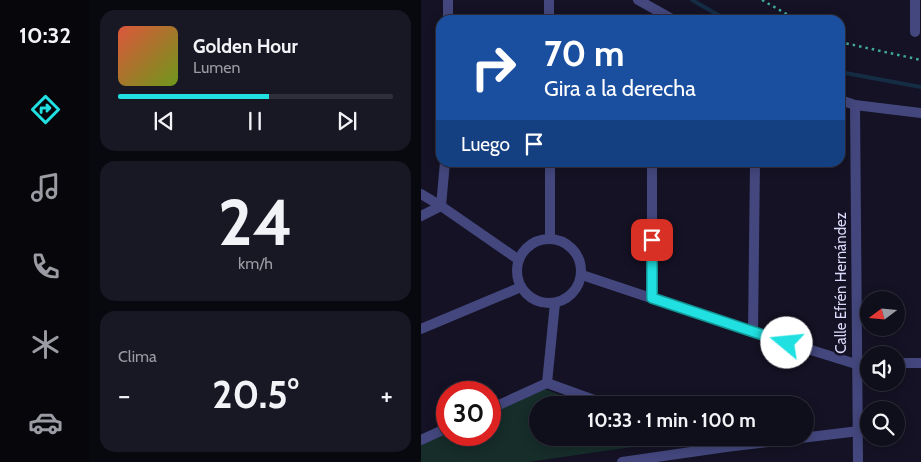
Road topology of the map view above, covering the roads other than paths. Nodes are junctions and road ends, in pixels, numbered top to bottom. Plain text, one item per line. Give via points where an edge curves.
1 (448, 0) edge
2 (549, 0) edge
3 (637, 0) edge
4 (915, 0) edge
5 (651, 9) junction
6 (448, 15) edge
7 (549, 15) edge
8 (651, 15) edge
9 (663, 15) edge
10 (915, 32) dead end
11 (845, 102) edge
12 (855, 105) junction
13 (921, 113) edge
14 (445, 167) edge
15 (550, 167) edge
16 (652, 167) edge
17 (755, 167) edge
18 (421, 194) edge
19 (441, 206) junction
20 (421, 216) edge
21 (550, 239) junction
22 (519, 260) junction
23 (582, 275) junction
24 (521, 287) junction
25 (652, 298) junction
26 (555, 303) junction
27 (421, 329) edge
28 (753, 332) junction
29 (921, 362) edge
30 (905, 363) edge
31 (856, 364) junction
32 (860, 364) edge
33 (547, 383) junction
34 (583, 396) edge
35 (501, 404) edge
36 (859, 431) junction
37 (436, 433) edge
38 (421, 440) edge
39 (723, 446) edge
40 (726, 447) junction
41 (622, 462) edge
42 (858, 462) edge

1 - 6 street
2 - 7 street
3 - 5 street
4 - 10 street
5 - 8 street
5 - 9 street
11 - 12 street
12 - 13 street
12 - 31 street, Calle Efrén Hernández
14 - 19 street
15 - 21 street
16 - 25 street
17 - 28 street
18 - 19 street
19 - 20 street
19 - 22 street
21 - 22 street via 531,244
21 - 23 street via 570,246 577,254
22 - 24 street
23 - 25 street
23 - 26 street via 573,294
24 - 26 street via 535,301
24 - 27 street
25 - 28 street
26 - 33 street
28 - 31 street
29 - 30 street
31 - 32 street
31 - 36 street, Calle Efrén Hernández
33 - 34 street
33 - 35 street
36 - 40 street
36 - 42 street, Calle Efrén Hernández
37 - 38 street
39 - 40 street
40 - 41 street

